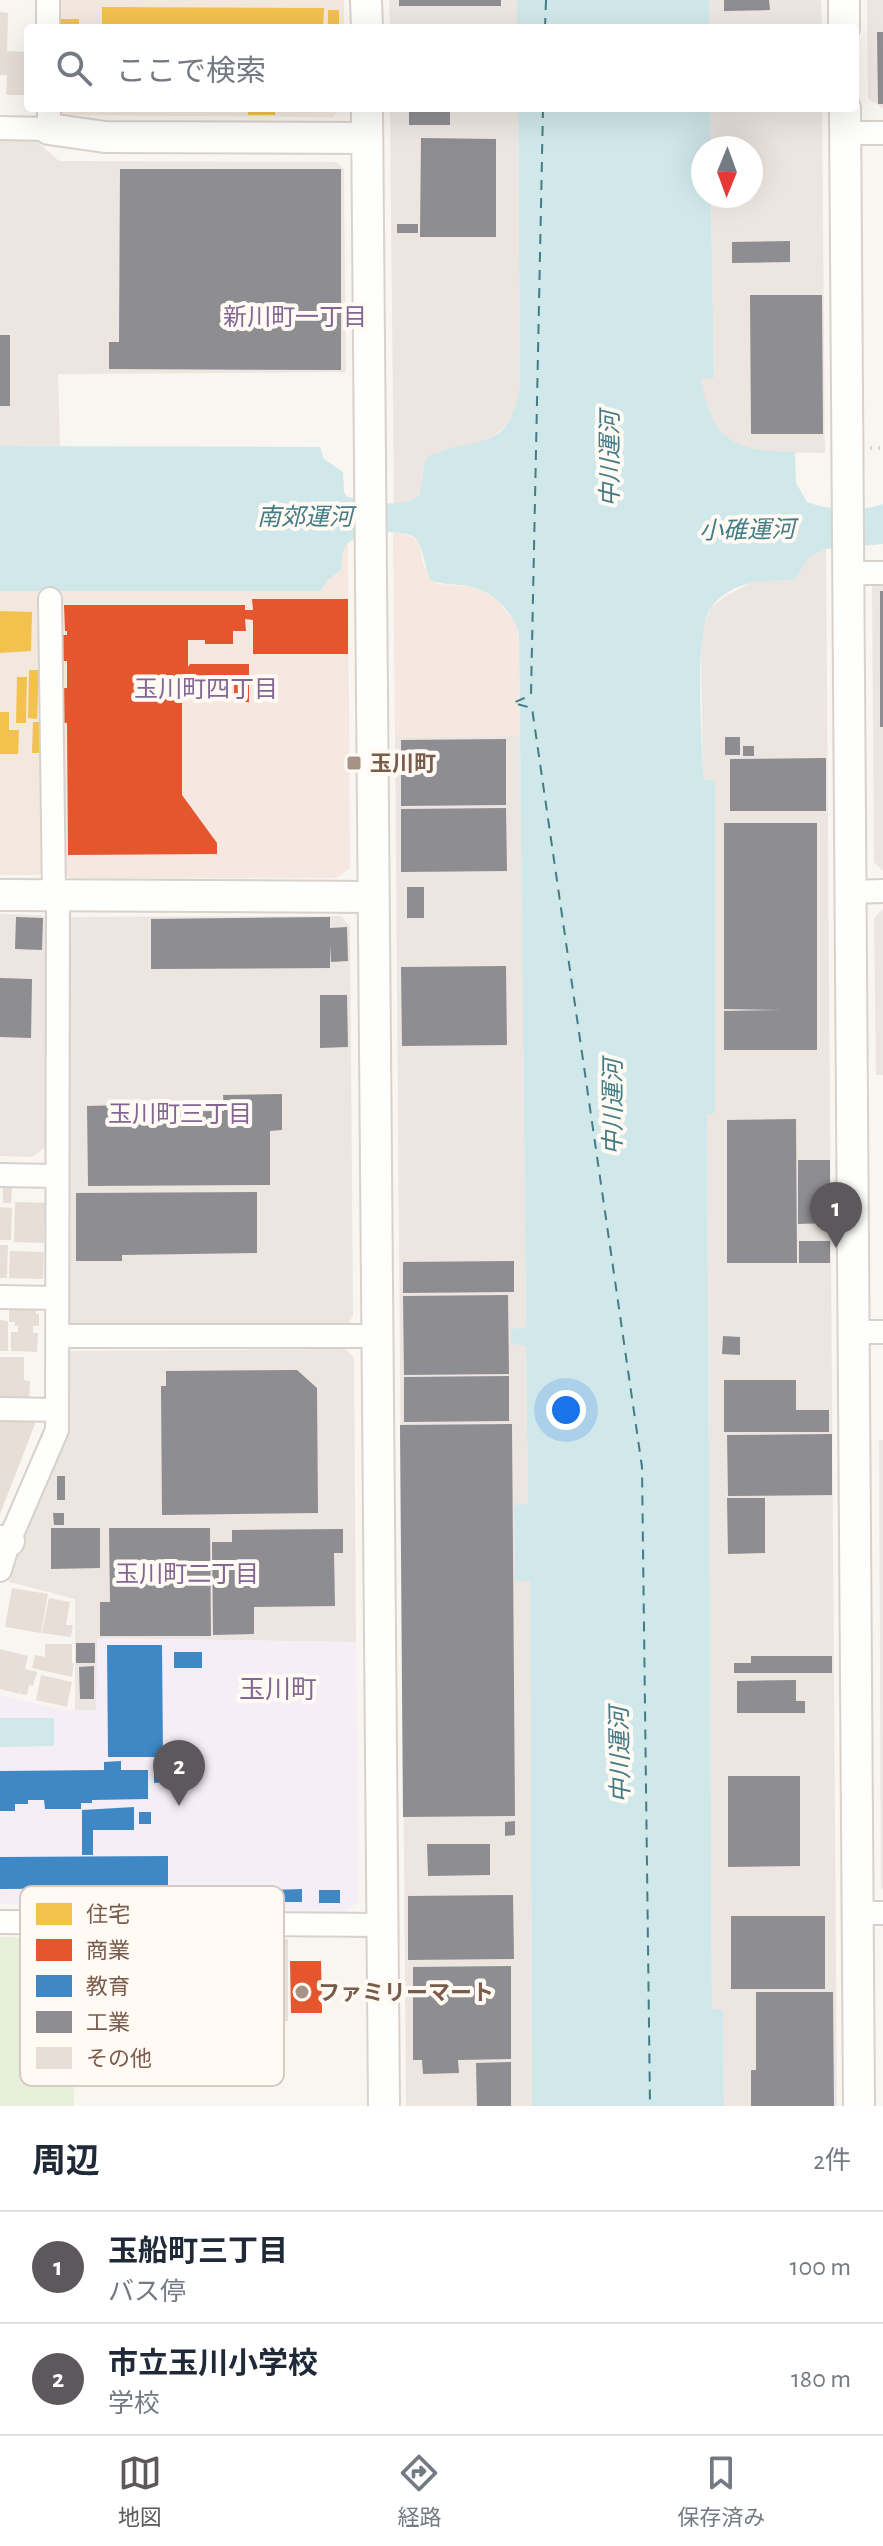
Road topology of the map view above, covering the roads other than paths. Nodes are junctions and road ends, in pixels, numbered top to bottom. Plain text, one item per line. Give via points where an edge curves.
1 (48, 0) edge
2 (366, 0) edge
3 (844, 0) edge
4 (48, 24) edge
5 (367, 24) edge
6 (844, 24) edge
7 (49, 118) edge
8 (845, 120) edge
9 (367, 123) edge
10 (0, 128) edge
11 (883, 133) edge
12 (848, 566) junction
13 (883, 573) edge
14 (50, 599) dead end
15 (883, 891) edge
16 (850, 892) junction
17 (0, 895) edge
18 (56, 896) junction
19 (374, 897) junction
20 (0, 1175) edge
21 (57, 1176) junction
22 (0, 1297) edge
23 (57, 1298) junction
24 (869, 1332) edge
25 (57, 1336) junction
26 (377, 1336) junction
27 (0, 1409) edge
28 (57, 1410) junction
29 (3, 1551) edge
30 (870, 1913) edge
31 (0, 1922) edge
32 (20, 1922) edge
33 (284, 1924) edge
34 (382, 1925) junction
35 (384, 2106) edge
36 (859, 2106) edge

1 - 4 street
2 - 5 street
3 - 6 street
7 - 9 street via 105,137
7 - 10 street
8 - 11 street
8 - 12 street
9 - 19 street
12 - 13 street
12 - 16 street
14 - 18 street
15 - 16 street
16 - 24 street
17 - 18 street
18 - 19 street
18 - 21 street
19 - 26 street
20 - 21 street
21 - 23 street
22 - 23 street
23 - 25 street
24 - 30 street
25 - 26 street
25 - 28 street
26 - 34 street
27 - 28 street
28 - 29 street via 57,1430
30 - 36 street
31 - 32 street
33 - 34 street
34 - 35 street

